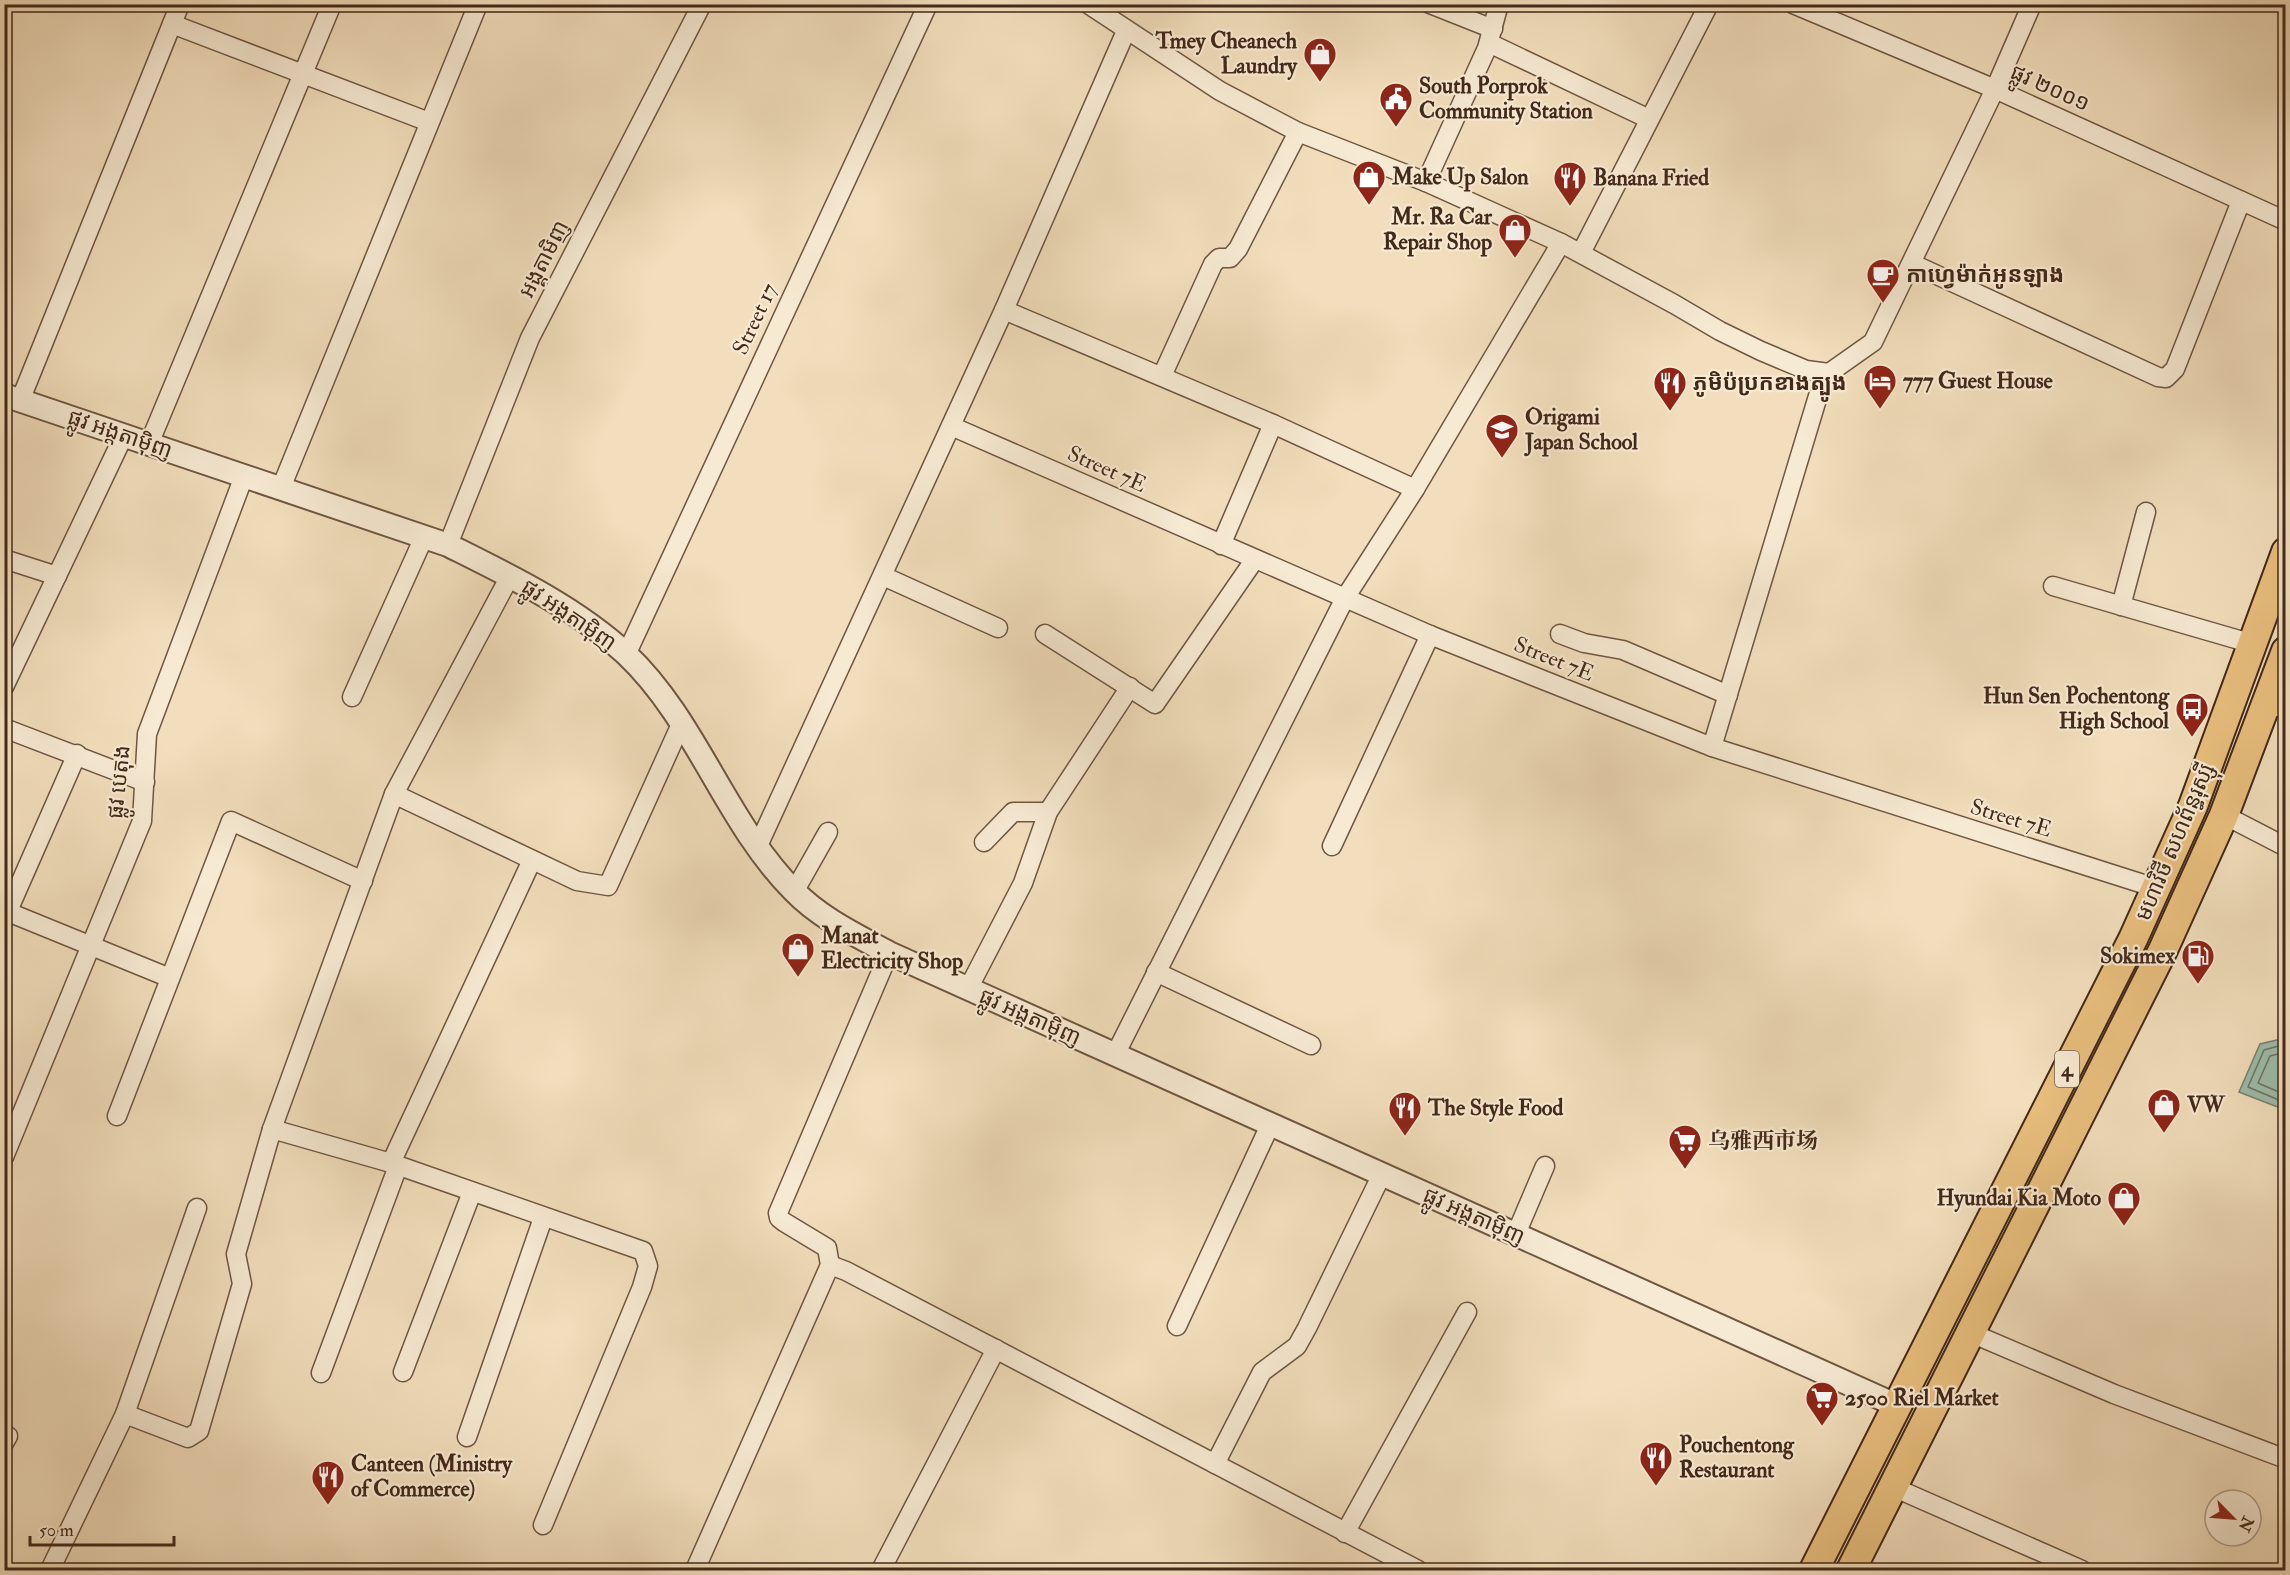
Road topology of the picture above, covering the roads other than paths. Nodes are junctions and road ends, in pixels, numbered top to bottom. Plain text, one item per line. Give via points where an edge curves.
1 (180, 4) edge
2 (332, 4) edge
3 (478, 4) edge
4 (702, 4) edge
5 (928, 4) edge
6 (1088, 4) edge
7 (1430, 4) edge
8 (1498, 4) edge
9 (1709, 4) edge
10 (1793, 4) edge
11 (2032, 4) edge
12 (172, 24) junction
13 (1126, 31) junction
14 (1491, 36) junction
15 (303, 73) junction
16 (1995, 89) junction
17 (1649, 118) junction
18 (429, 122) junction
19 (1298, 132) junction
20 (1426, 182) junction
21 (2241, 201) junction
22 (2286, 220) edge
23 (1561, 243) junction
24 (1581, 253) junction
25 (1912, 264) junction
26 (1004, 310) junction
27 (1829, 373) junction
28 (1162, 376) junction
29 (12, 398) edge
30 (1273, 424) junction
31 (951, 426) junction
32 (124, 435) junction
33 (149, 444) junction
34 (244, 476) junction
35 (281, 488) junction
36 (1415, 489) junction
37 (2146, 512) dead end
38 (424, 537) junction
39 (448, 545) junction
40 (1221, 545) junction
41 (2286, 552) edge
42 (1255, 559) junction
43 (4, 560) edge
44 (57, 576) junction
45 (510, 576) junction
46 (883, 576) junction
47 (2053, 586) dead end
48 (1345, 598) junction
49 (2121, 606) junction
50 (998, 628) dead end
51 (1045, 634) dead end
52 (1560, 634) dead end
53 (1430, 636) junction
54 (2253, 644) junction
55 (2286, 651) edge
56 (626, 655) junction
57 (4, 687) edge
58 (1130, 687) junction
59 (1728, 695) junction
60 (352, 697) dead end
61 (2276, 706) edge
62 (681, 724) junction
63 (4, 728) edge
64 (1712, 747) junction
65 (2213, 753) junction
66 (77, 754) junction
67 (2244, 764) junction
68 (145, 782) junction
69 (394, 794) junction
70 (1048, 812) junction
71 (2224, 815) junction
72 (828, 832) dead end
73 (984, 842) dead end
74 (1332, 846) dead end
75 (2286, 847) edge
76 (757, 848) junction
77 (532, 860) junction
78 (363, 881) junction
79 (2156, 888) junction
80 (794, 892) junction
81 (6, 916) edge
82 (91, 945) junction
83 (889, 953) junction
84 (1156, 972) junction
85 (170, 978) junction
86 (968, 989) junction
87 (1311, 1045) dead end
88 (1115, 1055) junction
89 (117, 1116) dead end
90 (1270, 1125) junction
91 (272, 1129) junction
92 (4, 1156) edge
93 (394, 1165) junction
94 (1545, 1166) dead end
95 (1382, 1174) junction
96 (2009, 1184) junction
97 (472, 1192) junction
98 (2038, 1199) junction
99 (197, 1208) dead end
100 (543, 1218) junction
101 (1516, 1234) junction
102 (830, 1265) junction
103 (1467, 1312) dead end
104 (1177, 1326) dead end
105 (1971, 1333) junction
106 (996, 1349) junction
107 (403, 1372) dead end
108 (321, 1373) dead end
109 (1898, 1406) junction
110 (125, 1414) junction
111 (467, 1437) dead end
112 (2286, 1459) edge
113 (1215, 1464) junction
114 (1893, 1487) junction
115 (543, 1525) dead end
116 (1345, 1533) junction
117 (50, 1570) edge
118 (695, 1570) edge
119 (881, 1570) edge
120 (1418, 1570) edge
121 (1814, 1570) edge
122 (1851, 1570) edge
123 (2082, 1570) edge

1 - 12 street
2 - 15 street
3 - 18 street
4 - 39 street, អង្គតាមិញ via 530,338
5 - 56 street, Street 17
6 - 13 street
7 - 14 street
8 - 14 street
9 - 17 street
10 - 16 street, ផ្លូវ ២០០១
11 - 16 street
12 - 15 street
12 - 29 street
13 - 19 street via 1220,91
13 - 26 street
14 - 17 street
14 - 20 street
15 - 18 street
15 - 33 street
16 - 21 street, ផ្លូវ ២០០១
16 - 25 street
17 - 24 street
18 - 35 street
19 - 20 street
19 - 28 street via 1238,249 1230,258 1219,258 1213,264
20 - 23 street
21 - 22 street, ផ្លូវ ២០០១
21 - 25 street via 2175,369 2166,378
23 - 24 street
23 - 36 street
24 - 27 street via 1720,332 1806,370
25 - 27 street via 1874,342
26 - 28 street
26 - 31 street
27 - 59 street via 1818,396
28 - 30 street
29 - 32 street, ផ្លូវ អង្តតាម៉ិញ
30 - 36 street
30 - 40 street
31 - 40 street, Street 7E
31 - 46 street
32 - 33 street, ផ្លូវ អង្តតាម៉ិញ
32 - 44 street
33 - 34 street, ផ្លូវ អង្តតាម៉ិញ
34 - 35 street, ផ្លូវ អង្តតាម៉ិញ
34 - 68 street, ផ្លូវ បេតុង via 147,734
35 - 38 street, ផ្លូវ អង្តតាម៉ិញ
36 - 48 street
37 - 49 street
38 - 39 street, ផ្លូវ អង្តតាម៉ិញ
38 - 60 street
39 - 45 street, ផ្លូវ អង្តតាម៉ិញ
40 - 42 street, Street 7E
41 - 54 highway, មហាវិថី សហព័ន្ធរុស្ស៊ី / 4
42 - 48 street, Street 7E
42 - 58 street via 1155,704
43 - 44 street
44 - 57 street
45 - 56 street, ផ្លូវ អង្តតាម៉ិញ via 584,620
45 - 69 street
46 - 50 street
46 - 76 street
47 - 49 street
48 - 53 street, Street 7E
48 - 84 street
49 - 54 street
51 - 58 street
52 - 59 street via 1623,650
53 - 64 street, Street 7E
53 - 74 street
54 - 65 highway, មហាវិថី សហព័ន្ធរុស្ស៊ី / 4
55 - 61 highway, មហាវិថី សហព័ន្ធរុស្ស៊ី / 4
56 - 62 street, ផ្លូវ អង្តតាម៉ិញ
58 - 70 street
59 - 64 street
61 - 67 highway, មហាវិថី សហព័ន្ធរុស្ស៊ី / 4
62 - 76 street, ផ្លូវ អង្តតាម៉ិញ
62 - 77 street via 608,886 577,881
63 - 66 street
64 - 79 street, Street 7E
65 - 67 highway
65 - 79 highway, មហាវិថី សហព័ន្ធរុស្ស៊ី / 4
66 - 68 street
66 - 81 street
67 - 71 highway, មហាវិថី សហព័ន្ធរុស្ស៊ី / 4
68 - 82 street, ផ្លូវ បេតុង via 142,821
69 - 77 street
69 - 78 street
70 - 73 street via 1013,812
70 - 86 street via 1023,883
71 - 75 street
71 - 98 highway, មហាវិថី សហព័ន្ធរុស្ស៊ី / 4 via 2163,950
72 - 80 street
76 - 80 street, ផ្លូវ អង្តតាម៉ិញ
77 - 93 street
78 - 85 street via 231,821
78 - 91 street
79 - 96 highway, មហាវិថី សហព័ន្ធរុស្ស៊ី / 4
80 - 83 street, ផ្លូវ អង្តតាម៉ិញ via 828,919
81 - 82 street
82 - 85 street
82 - 92 street, ផ្លូវ បេតុង
83 - 86 street, ផ្លូវ អង្តតាម៉ិញ
83 - 102 street via 778,1213 784,1222 827,1248
84 - 87 street
84 - 88 street
85 - 89 street
86 - 88 street, ផ្លូវ អង្តតាម៉ិញ
88 - 90 street, ផ្លូវ អង្តតាម៉ិញ
90 - 95 street, ផ្លូវ អង្តតាម៉ិញ
90 - 104 street
91 - 93 street
91 - 110 street via 236,1254 242,1284 199,1431 188,1438
93 - 97 street
93 - 108 street
94 - 101 street
95 - 101 street, ផ្លូវ អង្តតាម៉ិញ
95 - 113 street via 1302,1337 1285,1357 1271,1362 1262,1372
96 - 98 highway
96 - 109 highway, មហាវិថី សហព័ន្ធរុស្ស៊ី / 4
97 - 100 street
97 - 107 street
98 - 105 highway, មហាវិថី សហព័ន្ធរុស្ស៊ី / 4
99 - 110 street
100 - 111 street
100 - 115 street via 644,1251 648,1266
101 - 109 street, ផ្លូវ អង្តតាម៉ិញ
102 - 106 street
102 - 118 street
103 - 116 street
105 - 112 street via 2114,1394
105 - 114 highway, មហាវិថី សហព័ន្ធរុស្ស៊ី / 4
106 - 113 street
106 - 119 street
109 - 121 highway, មហាវិថី សហព័ន្ធរុស្ស៊ី / 4
110 - 117 street
113 - 116 street
114 - 122 highway, មហាវិថី សហព័ន្ធរុស្ស៊ី / 4
114 - 123 street
116 - 120 street

